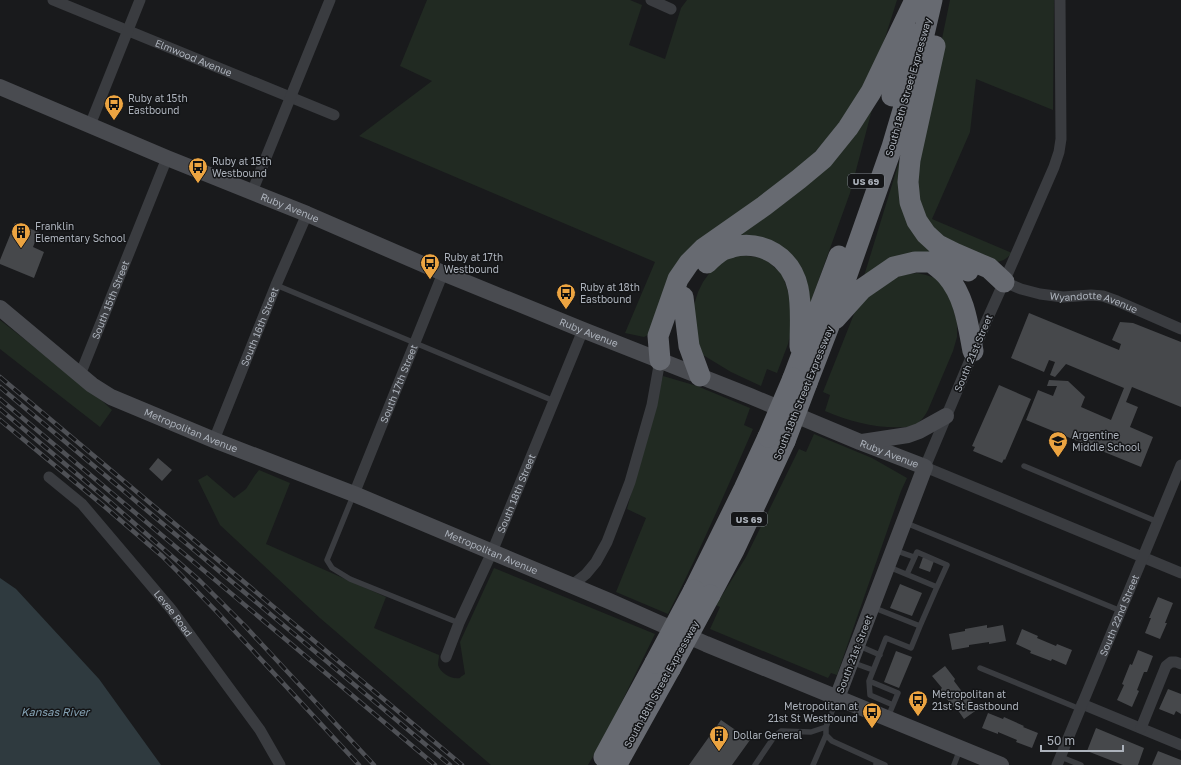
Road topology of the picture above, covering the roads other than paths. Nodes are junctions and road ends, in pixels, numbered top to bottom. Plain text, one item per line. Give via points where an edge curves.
1 (53, 0) edge
2 (140, 0) edge
3 (330, 0) edge
4 (651, 0) edge
5 (914, 0) edge
6 (918, 0) edge
7 (932, 0) edge
8 (939, 0) edge
9 (1060, 0) edge
10 (671, 9) dead end
11 (128, 30) junction
12 (0, 87) edge
13 (290, 97) junction
14 (334, 115) dead end
15 (90, 125) junction
16 (167, 158) junction
17 (252, 192) junction
18 (307, 214) junction
19 (931, 262) junction
20 (443, 272) junction
21 (1004, 282) junction
22 (276, 285) junction
23 (683, 297) junction
24 (0, 308) edge
25 (829, 326) junction
26 (1181, 329) edge
27 (583, 330) junction
28 (415, 343) junction
29 (973, 351) junction
30 (800, 358) junction
31 (660, 360) junction
32 (80, 375) junction
33 (700, 376) junction
34 (800, 380) junction
35 (554, 401) junction
36 (946, 416) junction
37 (214, 440) junction
38 (860, 442) junction
39 (1181, 465) edge
40 (1024, 466) dead end
41 (924, 467) junction
42 (49, 477) dead end
43 (354, 494) junction
44 (904, 522) junction
45 (1158, 522) junction
46 (893, 549) junction
47 (492, 552) junction
48 (914, 557) junction
49 (1143, 557) junction
50 (887, 566) junction
51 (1181, 573) edge
52 (907, 574) junction
53 (571, 586) junction
54 (937, 586) junction
55 (872, 606) junction
56 (1121, 611) junction
57 (459, 623) junction
58 (920, 626) junction
59 (857, 645) junction
60 (880, 655) junction
61 (446, 656) dead end
62 (851, 662) junction
63 (1181, 664) edge
64 (980, 668) dead end
65 (874, 670) junction
66 (869, 681) junction
67 (837, 698) junction
68 (1081, 707) junction
69 (890, 712) junction
70 (826, 727) junction
71 (1141, 728) junction
72 (826, 735) junction
73 (1181, 745) edge
74 (960, 748) junction
75 (611, 760) dead end
76 (1059, 761) edge
77 (876, 763) edge
78 (280, 765) edge
79 (755, 765) edge
80 (813, 765) edge
81 (885, 765) edge
82 (954, 765) edge
83 (1001, 765) edge
84 (1081, 765) edge

1 - 11 street, Elmwood Avenue
2 - 11 street
3 - 13 street
4 - 10 street
5 - 31 highway via 870,92 848,128 823,159 764,206 704,248 689,263 678,279 658,336
6 - 30 highway, South 18th Street Expressway / US 69 via 870,170
7 - 25 highway, South 18th Street Expressway / US 69 via 919,56 892,147
8 - 21 highway via 937,38 910,160 910,202 917,221 938,245 989,268
9 - 21 street, South 21st Street via 1059,152
11 - 13 street, Elmwood Avenue
11 - 15 street
12 - 15 street, Ruby Avenue
13 - 14 street, Elmwood Avenue
13 - 17 street
15 - 16 street, Ruby Avenue
16 - 17 street, Ruby Avenue
16 - 32 street, South 15th Street
17 - 18 street, Ruby Avenue
18 - 20 street, Ruby Avenue
18 - 22 street, South 16th Street
19 - 21 highway via 949,264
19 - 25 highway via 915,262 894,267 862,289
19 - 29 highway via 947,276 960,294
20 - 27 street, Ruby Avenue
20 - 28 street, South 17th Street
21 - 26 street, Wyandotte Avenue via 1021,289 1063,297 1103,296
21 - 29 street, South 21st Street
22 - 28 lane
22 - 37 street, South 16th Street
23 - 30 highway via 692,280 708,262 724,250 741,245 758,246 774,252 793,273 798,288
23 - 31 highway via 670,341
23 - 33 highway via 689,346
24 - 32 street, Metropolitan Avenue
25 - 34 highway, South 18th Street Expressway / US 69
27 - 31 street, Ruby Avenue
27 - 35 street, South 18th Street
28 - 35 lane
28 - 43 street, South 17th Street
29 - 36 street, South 21st Street
30 - 34 highway, South 18th Street Expressway / US 69
31 - 33 street, Ruby Avenue
31 - 53 street via 652,404 630,482 607,542 596,562
32 - 37 street, Metropolitan Avenue via 112,397
33 - 38 street, Ruby Avenue
34 - 75 highway, South 18th Street Expressway / US 69, bridge via 734,550 702,593
35 - 47 street, South 18th Street
36 - 38 street via 919,431
36 - 41 street, South 21st Street
37 - 43 street, Metropolitan Avenue
38 - 41 street, Ruby Avenue
39 - 45 street, South 22nd Street
40 - 45 lane
41 - 44 street, South 21st Street
41 - 49 street, Ruby Avenue
42 - 78 street, Levee Road via 82,504 171,610 260,730
43 - 47 street, Metropolitan Avenue
43 - 57 lane via 327,560 332,568 350,579
44 - 46 street, South 21st Street
44 - 56 lane
45 - 49 street, South 22nd Street
46 - 48 lane
46 - 50 street, South 21st Street
47 - 53 street, Metropolitan Avenue
47 - 57 street, South 18th Street
48 - 52 lane
48 - 54 lane via 917,552 947,564
49 - 51 street, Ruby Avenue
49 - 56 street, South 22nd Street
50 - 52 lane
50 - 55 street, South 21st Street
52 - 54 lane
53 - 67 street, Metropolitan Avenue
54 - 58 lane
55 - 58 lane
55 - 59 street, South 21st Street
56 - 68 street, South 22nd Street
57 - 61 street, South 18th Street
58 - 60 lane via 911,648 886,638
59 - 60 lane
59 - 62 street, South 21st Street
60 - 65 lane
62 - 65 lane
62 - 67 street, South 21st Street
63 - 71 street via 1171,662 1166,666
64 - 68 lane
65 - 66 lane
66 - 69 lane via 870,696
66 - 69 lane via 898,693
67 - 69 street, Metropolitan Avenue
67 - 70 lane
68 - 71 street
68 - 76 street, South 22nd Street
69 - 74 street, Metropolitan Avenue
70 - 72 lane
70 - 79 lane via 811,732 781,731
71 - 73 street
72 - 77 lane via 832,742
72 - 80 lane
74 - 82 lane
74 - 83 street, Metropolitan Avenue
76 - 84 lane
77 - 81 lane

